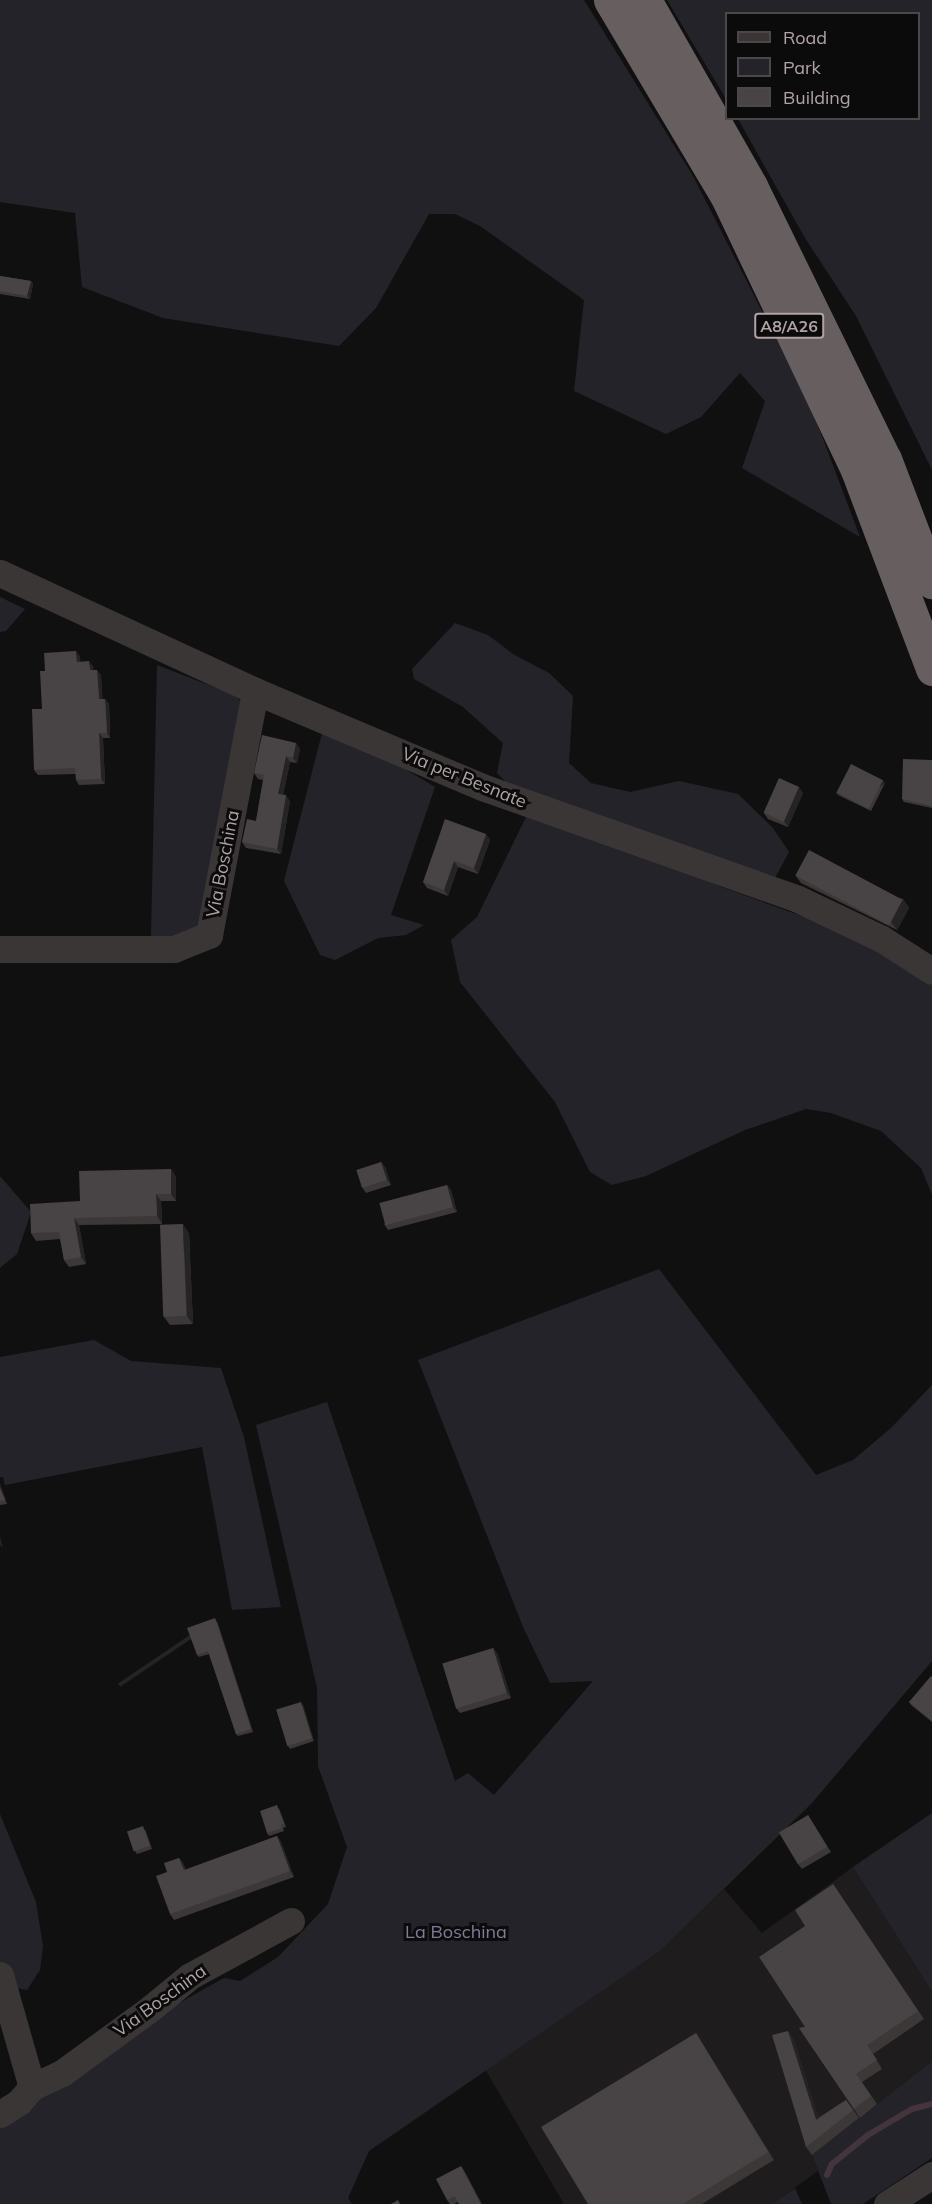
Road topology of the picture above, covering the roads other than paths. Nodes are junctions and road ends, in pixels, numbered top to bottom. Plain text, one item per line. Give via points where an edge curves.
1 (610, 0) edge
2 (645, 0) edge
3 (0, 573) edge
4 (932, 582) edge
5 (932, 669) edge
6 (255, 692) junction
7 (0, 949) edge
8 (932, 971) edge
9 (291, 1921) dead end
10 (0, 1975) edge
11 (32, 2087) junction
12 (0, 2114) edge
13 (932, 2175) edge
14 (932, 2196) edge
15 (887, 2204) edge
16 (919, 2204) edge

1 - 5 highway, A8/A26 via 731,206 858,470
2 - 4 highway, A8/A26 via 751,186 885,459
3 - 6 street, Via per Besnate
6 - 7 street, Via Boschina via 209,935 174,949
6 - 8 street, Via per Besnate via 482,787 798,899 882,939
9 - 11 street, Via Boschina via 190,1976 62,2073
10 - 11 street
11 - 12 street, Via Boschina via 19,2102
13 - 15 street
14 - 16 street

